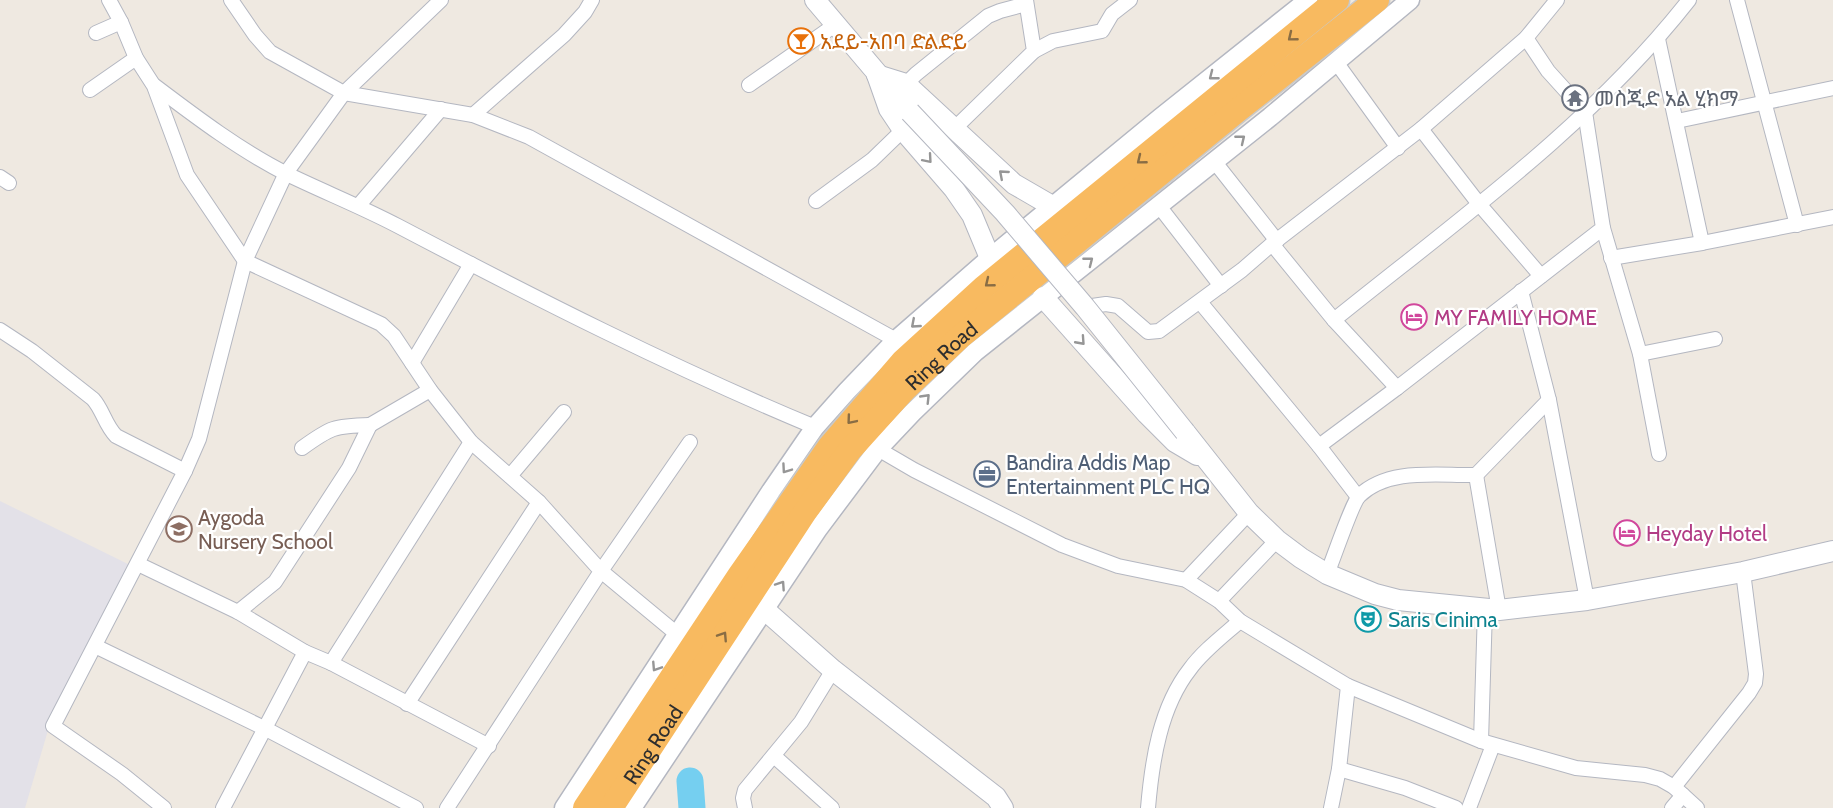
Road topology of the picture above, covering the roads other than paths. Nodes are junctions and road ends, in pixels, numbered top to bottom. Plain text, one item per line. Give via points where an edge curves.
1 (109, 0) edge
2 (231, 0) edge
3 (441, 0) edge
4 (592, 0) edge
5 (815, 0) edge
6 (1130, 0) edge
7 (1308, 0) edge
8 (1337, 0) edge
9 (1377, 0) edge
10 (1410, 0) edge
11 (1557, 0) edge
12 (1689, 0) edge
13 (1737, 0) edge
14 (1026, 2) edge
15 (121, 22) junction
16 (835, 25) junction
17 (96, 33) dead end
18 (1526, 38) junction
19 (1658, 39) junction
20 (1034, 51) junction
21 (136, 58) junction
22 (1336, 62) junction
23 (877, 75) junction
24 (906, 84) junction
25 (750, 85) dead end
26 (154, 86) junction
27 (1833, 88) edge
28 (90, 90) dead end
29 (344, 93) junction
30 (1765, 102) junction
31 (441, 109) junction
32 (1586, 112) junction
33 (473, 115) junction
34 (1677, 121) junction
35 (954, 129) junction
36 (1421, 129) junction
37 (903, 130) junction
38 (1398, 148) junction
39 (1214, 161) junction
40 (286, 173) junction
41 (816, 201) dead end
42 (1479, 204) junction
43 (358, 206) junction
44 (1052, 206) junction
45 (1159, 206) junction
46 (1833, 217) edge
47 (1797, 225) junction
48 (1603, 228) junction
49 (1275, 243) junction
50 (1702, 243) junction
51 (990, 258) junction
52 (1611, 258) junction
53 (245, 261) junction
54 (471, 264) junction
55 (1541, 276) junction
56 (1221, 286) junction
57 (1521, 291) junction
58 (1042, 297) junction
59 (1200, 302) junction
60 (1084, 308) junction
61 (1334, 320) junction
62 (0, 330) edge
63 (1715, 339) dead end
64 (896, 340) junction
65 (1640, 354) junction
66 (412, 363) junction
67 (1397, 388) junction
68 (430, 390) junction
69 (1549, 400) junction
70 (564, 412) dead end
71 (370, 424) junction
72 (815, 427) junction
73 (471, 442) junction
74 (690, 442) dead end
75 (1319, 446) junction
76 (302, 448) dead end
77 (878, 449) junction
78 (1659, 454) dead end
79 (1207, 460) junction
80 (185, 471) junction
81 (1476, 475) junction
82 (510, 476) junction
83 (1358, 497) junction
84 (539, 502) junction
85 (1249, 513) junction
86 (1277, 540) junction
87 (1833, 551) edge
88 (138, 564) junction
89 (601, 571) junction
90 (1743, 572) junction
91 (1328, 573) junction
92 (1186, 580) junction
93 (1587, 600) junction
94 (1219, 601) junction
95 (1492, 609) junction
96 (765, 610) junction
97 (238, 612) junction
98 (1240, 621) junction
99 (677, 633) junction
100 (95, 646) junction
101 (305, 652) junction
102 (331, 663) junction
103 (833, 670) junction
104 (1348, 686) junction
105 (407, 704) junction
106 (266, 729) junction
107 (1487, 743) junction
108 (489, 746) junction
109 (774, 756) junction
110 (1339, 769) junction
111 (1679, 791) junction
112 (164, 808) edge
113 (223, 808) edge
114 (416, 808) edge
115 (447, 808) edge
116 (564, 808) edge
117 (585, 808) edge
118 (610, 808) edge
119 (632, 808) edge
120 (745, 808) edge
121 (832, 808) edge
122 (1003, 808) edge
123 (1148, 808) edge
124 (1331, 808) edge
125 (1456, 808) edge
126 (1469, 808) edge
127 (1672, 808) edge
128 (1697, 808) edge

1 - 15 street
2 - 29 street via 270,52
3 - 29 street
4 - 33 street via 564,35
5 - 16 main road
6 - 20 street via 1112,14 1102,31 1060,40
7 -> 44 street, Ring Road
8 -> 117 highway, Ring Road via 983,288 903,362 830,446
118 -> 9 highway, Ring Road via 805,512 850,450 905,389 960,337
10 - 22 street, Ring Road
11 - 18 street
12 - 19 street
13 - 30 street
14 - 20 street
14 - 24 street via 988,16
15 - 17 street
15 - 21 street
16 - 23 main road
16 - 25 street
18 - 32 street via 1548,71
18 - 36 street
19 - 32 street
19 - 34 street
20 - 35 street
21 - 26 street
21 - 28 street
22 - 38 street
39 -> 22 street, Ring Road
23 - 24 main road
23 - 37 main road via 889,109
23 - 60 main road, bridge via 1005,213
24 - 35 main road
26 - 40 street via 198,119
26 - 53 street via 187,175
27 - 30 street
29 - 31 street
29 - 40 street
30 - 34 street
30 - 47 street
31 - 33 street
31 - 43 street
32 - 42 street
32 - 48 street
33 - 64 street via 530,137
34 - 50 street
44 -> 35 main road via 1014,184
36 - 38 street
36 - 42 street
37 - 41 street via 872,160
37 -> 51 main road via 972,215
38 - 49 street
39 - 45 street, Ring Road
39 - 49 street
40 - 43 street
40 - 53 street
42 - 55 street
42 - 61 street
43 - 54 street
44 - 51 street, Ring Road
45 - 56 street
58 -> 45 street, Ring Road
46 - 47 street
47 - 50 street
48 - 52 street
48 - 55 street
49 - 56 street
49 - 61 street
50 - 52 street
51 -> 64 street, Ring Road
52 - 65 street
53 - 66 street via 381,324
53 - 80 street via 199,439
54 - 66 street
54 - 72 street via 727,390
55 - 57 street
56 - 59 street
57 - 67 street
57 - 69 street
77 -> 58 street, Ring Road via 951,373
58 -> 79 main road via 1175,442
59 - 60 street via 1159,331 1148,332 1118,306
59 - 75 street
60 - 79 main road, bridge
61 - 67 street
62 - 80 street via 93,399 116,436
63 - 65 street
64 - 72 street, Ring Road
65 - 78 street
66 - 68 street
67 - 75 street
68 - 71 street
68 - 73 street
69 - 81 street
69 - 93 street
70 - 82 street
71 - 76 street via 327,430
71 - 97 street via 349,468 275,582
72 -> 99 street, Ring Road
73 - 82 street
73 - 102 street
74 - 89 street
75 - 83 street
77 - 92 street via 1062,545 1118,566
96 -> 77 street, Ring Road via 818,529
79 - 85 main road
80 - 88 street
81 - 83 street via 1401,476
81 - 95 street
82 - 84 street
83 - 91 street
84 - 89 street
84 - 105 street
85 - 86 main road
85 - 92 street
86 - 91 main road
86 - 94 street
87 - 90 main road
88 - 97 street
88 - 100 street
89 - 99 street
89 - 108 street
90 - 93 main road
90 - 111 street via 1755,683
91 - 95 main road via 1398,600
92 - 94 street
93 - 95 main road
94 - 98 street
95 - 107 street
96 - 103 main road
96 - 119 street, Ring Road
97 - 101 street
98 - 104 street
98 - 123 street via 1194,664 1173,694 1158,740
99 -> 116 street, Ring Road
100 - 106 street
100 - 112 street via 53,726
101 - 102 street
101 - 106 street
102 - 105 street
103 - 109 street via 801,722
103 - 122 main road via 996,797
104 - 107 street
104 - 110 street
105 - 108 street
106 - 113 street
106 - 114 street
107 - 111 street via 1576,768 1645,775
107 - 126 street
108 - 115 street
109 - 120 street via 745,790
109 - 121 street
110 - 124 street
110 - 125 street
111 - 127 street
111 - 128 street

